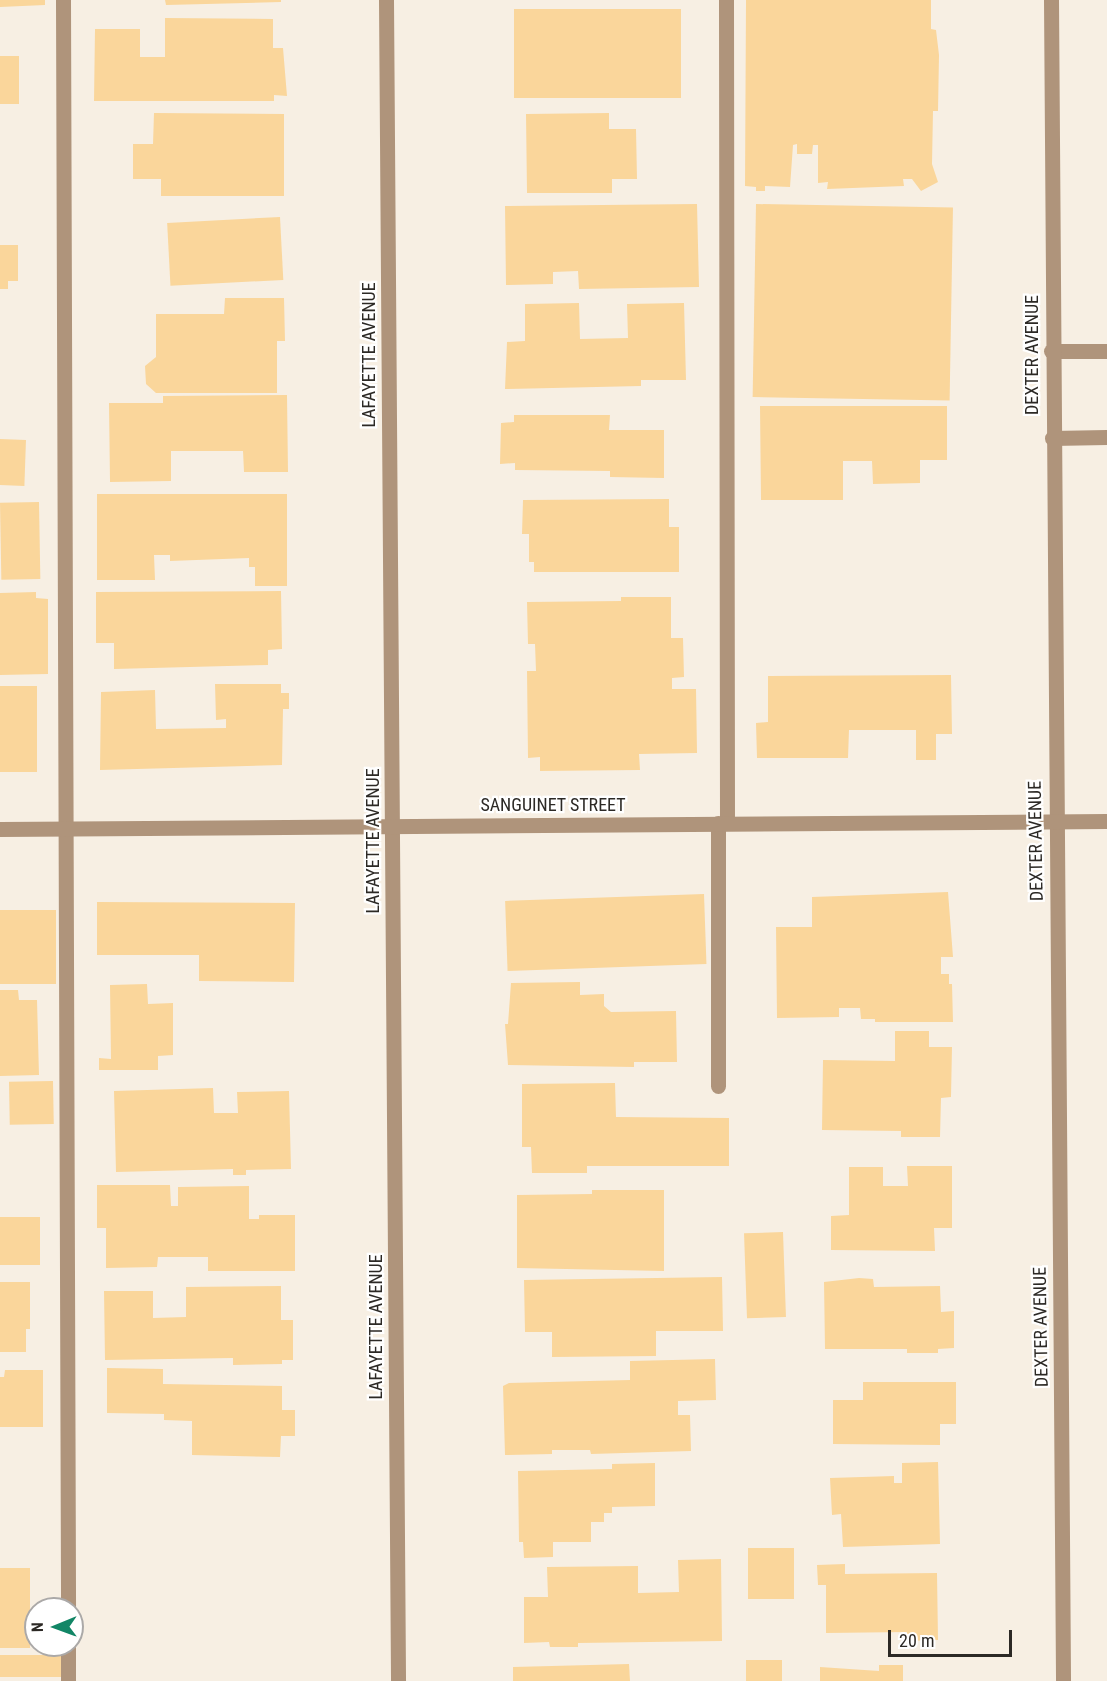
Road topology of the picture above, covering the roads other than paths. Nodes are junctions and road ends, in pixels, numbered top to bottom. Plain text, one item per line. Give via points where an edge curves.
1 (63, 0) edge
2 (386, 0) edge
3 (726, 0) edge
4 (1051, 0) edge
5 (1051, 351) junction
6 (1107, 351) edge
7 (1107, 437) edge
8 (1052, 438) junction
9 (1056, 821) junction
10 (1107, 821) edge
11 (723, 823) junction
12 (392, 826) junction
13 (64, 828) junction
14 (0, 829) edge
15 (718, 1086) dead end
16 (68, 1597) edge
17 (68, 1657) edge
18 (68, 1681) edge
19 (398, 1681) edge
20 (1063, 1681) edge

1 - 13 street
2 - 12 street, LAFAYETTE AVENUE
3 - 11 street
4 - 5 street, DEXTER AVENUE
5 - 6 street
5 - 8 street, DEXTER AVENUE
7 - 8 street
8 - 9 street, DEXTER AVENUE
9 - 10 street, SANGUINET STREET
9 - 11 street, SANGUINET STREET
9 - 20 street, DEXTER AVENUE
11 - 12 street, SANGUINET STREET
11 - 15 street
12 - 13 street, SANGUINET STREET
12 - 19 street, LAFAYETTE AVENUE
13 - 14 street, SANGUINET STREET
13 - 16 street
17 - 18 street

